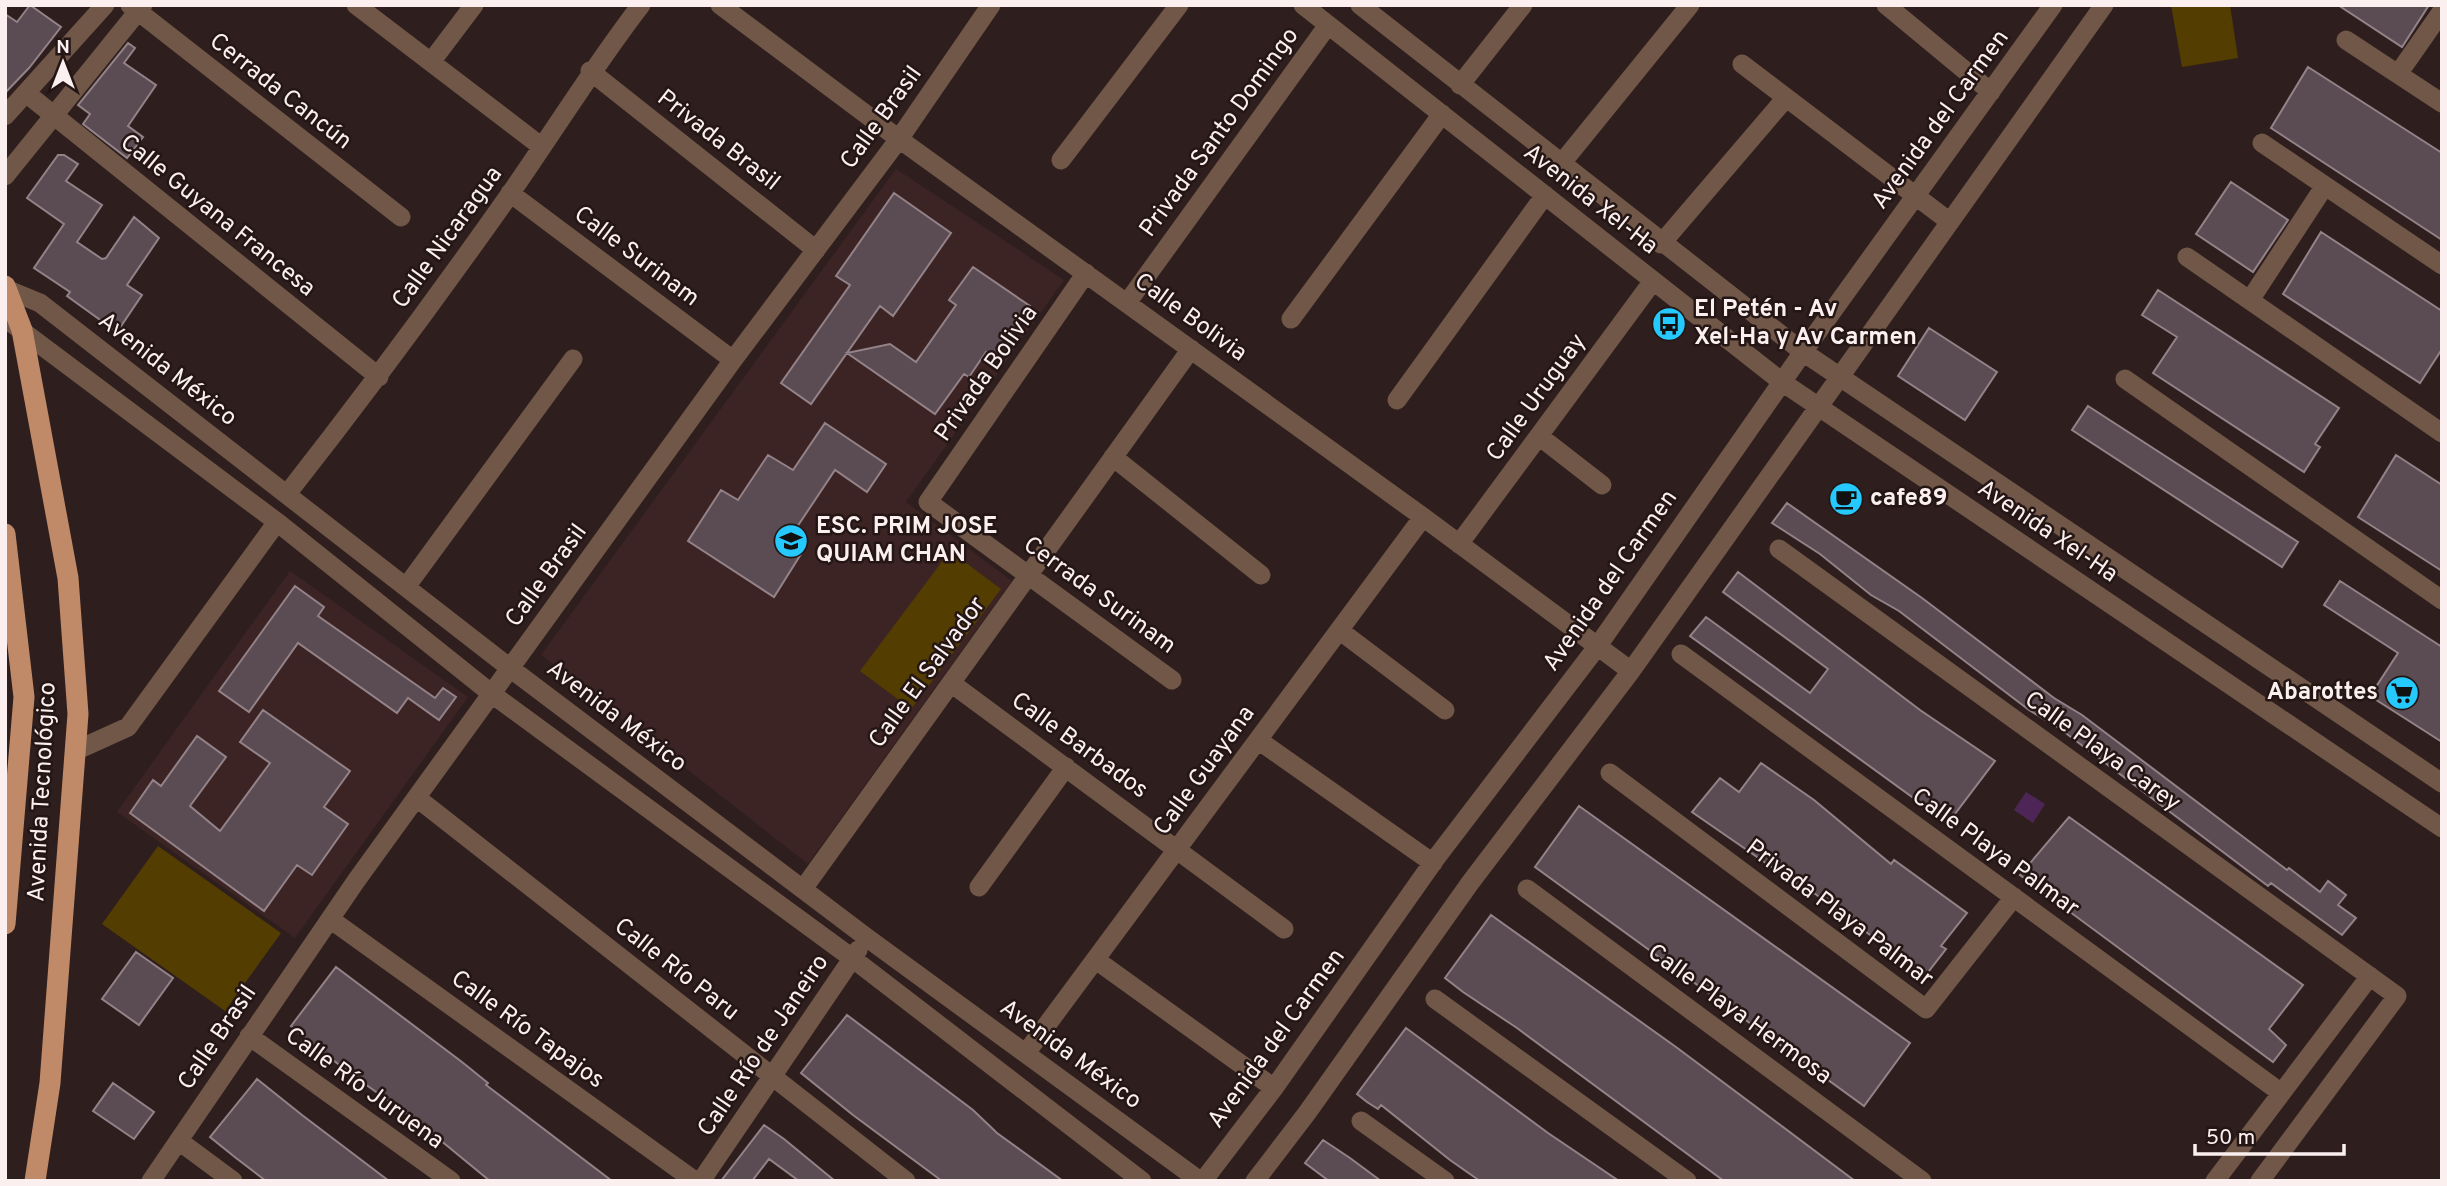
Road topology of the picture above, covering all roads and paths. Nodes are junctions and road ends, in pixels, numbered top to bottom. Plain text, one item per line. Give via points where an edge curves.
1 (105, 5) edge
2 (356, 5) edge
3 (474, 5) edge
4 (641, 5) edge
5 (720, 5) edge
6 (991, 5) edge
7 (1179, 5) edge
8 (1303, 5) edge
9 (1360, 5) edge
10 (1523, 5) edge
11 (1690, 5) edge
12 (1886, 5) edge
13 (2053, 5) edge
14 (2104, 5) edge
15 (137, 7) edge
16 (2442, 11) edge
17 (1328, 25) junction
18 (2346, 40) dead end
19 (431, 62) junction
20 (1742, 64) dead end
21 (590, 71) junction
22 (2398, 74) junction
23 (1460, 85) junction
24 (26, 93) junction
25 (1992, 93) junction
26 (1785, 99) junction
27 (2442, 103) edge
28 (1441, 114) junction
29 (5, 116) edge
30 (52, 116) junction
31 (899, 139) junction
32 (2262, 143) dead end
33 (542, 147) junction
34 (1061, 160) dead end
35 (1560, 164) junction
36 (5, 176) edge
37 (2324, 187) junction
38 (510, 193) junction
39 (1545, 195) junction
40 (1916, 198) junction
41 (401, 217) dead end
42 (1950, 222) junction
43 (1661, 244) junction
44 (816, 250) junction
45 (2187, 257) dead end
46 (2442, 265) edge
47 (1086, 273) junction
48 (1653, 281) junction
49 (6, 287) edge
50 (2250, 300) junction
51 (1127, 303) junction
52 (1291, 320) dead end
53 (14, 324) edge
54 (1191, 349) junction
55 (1802, 352) junction
56 (573, 359) dead end
57 (733, 360) junction
58 (379, 377) junction
59 (1838, 377) junction
60 (2125, 379) dead end
61 (1782, 382) junction
62 (1397, 400) dead end
63 (1817, 406) junction
64 (2442, 433) edge
65 (1539, 436) junction
66 (1113, 457) junction
67 (1602, 485) dead end
68 (286, 494) junction
69 (928, 502) joint
70 (1423, 517) junction
71 (277, 522) junction
72 (6, 542) edge
73 (1459, 544) junction
74 (1779, 549) dead end
75 (1029, 574) junction
76 (1261, 575) dead end
77 (406, 587) junction
78 (2442, 600) edge
79 (1339, 630) junction
80 (1597, 647) junction
81 (1681, 654) dead end
82 (510, 668) junction
83 (1631, 671) junction
84 (1172, 680) dead end
85 (951, 682) junction
86 (492, 694) junction
87 (1445, 710) dead end
88 (1258, 740) junction
89 (75, 751) junction
90 (1066, 767) junction
91 (1610, 773) dead end
92 (2442, 783) edge
93 (417, 798) junction
94 (2442, 828) edge
95 (1178, 849) junction
96 (1433, 863) junction
97 (979, 887) dead end
98 (803, 889) junction
99 (1527, 890) dead end
100 (2014, 897) junction
101 (330, 919) junction
102 (5, 925) edge
103 (1284, 929) dead end
104 (866, 937) junction
105 (852, 958) junction
106 (1096, 960) junction
107 (2371, 976) junction
108 (1435, 999) dead end
109 (249, 1036) junction
110 (1026, 1053) junction
111 (774, 1077) junction
112 (1274, 1088) junction
113 (2280, 1092) junction
114 (1361, 1121) dead end
115 (179, 1141) junction
116 (35, 1181) edge
117 (151, 1181) edge
118 (233, 1181) edge
119 (451, 1181) edge
120 (695, 1181) edge
121 (701, 1181) edge
122 (906, 1181) edge
123 (1142, 1181) edge
124 (1201, 1181) edge
125 (1255, 1181) edge
126 (1445, 1181) edge
127 (1688, 1181) edge
128 (1922, 1181) edge
129 (2215, 1181) edge
130 (2260, 1181) edge

1 - 24 street
2 - 19 street
3 - 19 street
4 - 21 street, Calle Nicaragua
5 - 31 street, Calle Bolivia
6 - 31 street, Calle Brasil
7 - 34 street
8 - 17 street, Avenida Xel-Ha
9 - 23 street, Avenida Xel-Ha
10 - 23 street
11 - 35 street
12 - 25 street
13 - 25 street, Avenida del Carmen
14 - 42 street
15 - 30 street
15 - 41 street, Cerrada Cancún
16 - 22 street
17 - 28 street, Avenida Xel-Ha
17 - 51 street, Privada Santo Domingo
18 - 22 street
19 - 33 street
20 - 26 street
21 - 33 street, Calle Nicaragua
21 - 44 street, Privada Brasil
22 - 27 street
23 - 35 street, Avenida Xel-Ha
24 - 29 street
24 - 30 street, Calle Guyana Francesa
25 - 40 street, Avenida del Carmen
26 - 40 street
26 - 43 street
28 - 39 street, Avenida Xel-Ha
28 - 52 street
30 - 36 street
30 - 58 street, Calle Guyana Francesa
31 - 44 street, Calle Brasil
31 - 47 street, Calle Bolivia
32 - 37 street
33 - 38 street, Calle Nicaragua
35 - 43 street, Avenida Xel-Ha
37 - 46 street
37 - 50 street
38 - 57 street, Calle Surinam
38 - 58 street, Calle Nicaragua
39 - 48 street, Avenida Xel-Ha
39 - 62 street
40 - 42 street
40 - 55 street, Avenida del Carmen
42 - 59 street
43 - 55 street, Avenida Xel-Ha
44 - 57 street, Calle Brasil
45 - 50 street
47 - 51 street, Calle Bolivia
47 - 69 street, Privada Bolivia
48 - 61 street, Avenida Xel-Ha
48 - 65 street, Calle Uruguay
49 - 53 main road, Avenida Tecnológico
49 - 68 street, Avenida México via 40,303
50 - 64 street
51 - 54 street, Calle Bolivia
53 - 71 street
53 - 89 main road, Avenida Tecnológico via 68,578 78,714
54 - 66 street, Calle El Salvador
54 - 70 street, Calle Bolivia
55 - 59 street, Avenida Xel-Ha
55 - 61 street, Avenida del Carmen
56 - 77 street
57 - 82 street, Calle Brasil
58 - 68 street, Calle Nicaragua
59 - 63 street
59 - 92 street, Avenida Xel-Ha
60 - 78 street
61 - 63 street, Avenida Xel-Ha
61 - 80 street, Avenida del Carmen
63 - 83 street
63 - 94 street, Avenida Xel-Ha
65 - 67 street
65 - 73 street, Calle Uruguay
66 - 75 street, Calle El Salvador
66 - 76 street
68 - 77 street, Avenida México
69 - 75 street, Cerrada Surinam
70 - 73 street, Calle Bolivia
70 - 79 street, Calle Guayana
71 - 86 street
71 - 89 street via 128,727
72 - 102 main road, Avenida Tecnológico via 24,697
73 - 80 street, Calle Bolivia
74 - 107 street, Calle Playa Carey
75 - 84 street, Cerrada Surinam
75 - 85 street, Calle El Salvador
77 - 82 street, Avenida México
79 - 87 street
79 - 88 street, Calle Guayana
80 - 83 street, Calle Bolivia
80 - 96 street, Avenida del Carmen
81 - 100 street, Calle Playa Palmar
82 - 86 street, Calle Brasil
82 - 98 street, Avenida México
83 - 125 street via 1470,883
85 - 90 street, Calle Barbados
85 - 98 street, Calle El Salvador
86 - 93 street, Calle Brasil
86 - 105 street
88 - 95 street, Calle Guayana
88 - 96 street
89 - 116 main road, Avenida Tecnológico via 50,1083
90 - 95 street, Calle Barbados
90 - 97 street
91 - 100 street, Privada Playa Palmar via 1926,1009
93 - 101 street, Calle Brasil
93 - 111 street, Calle Río Paru
95 - 103 street, Calle Barbados
95 - 106 street, Calle Guayana
96 - 112 street, Avenida del Carmen
98 - 104 street, Avenida México
99 - 128 street, Calle Playa Hermosa
100 - 113 street, Calle Playa Palmar
101 - 109 street, Calle Brasil
101 - 120 street, Calle Río Tapajos
104 - 105 street, Calle Río de Janeiro
104 - 110 street, Avenida México
105 - 111 street, Calle Río de Janeiro
105 - 123 street
106 - 110 street, Calle Guayana
106 - 112 street
107 - 113 street
107 - 130 street, Calle Playa Carey via 2397,996
108 - 127 street
109 - 115 street, Calle Brasil
109 - 119 street, Calle Río Juruena
110 - 124 street, Avenida México
111 - 121 street, Calle Río de Janeiro
111 - 122 street, Calle Río Paru
112 - 124 street, Avenida del Carmen
113 - 129 street
114 - 126 street
115 - 117 street, Calle Brasil
115 - 118 street

